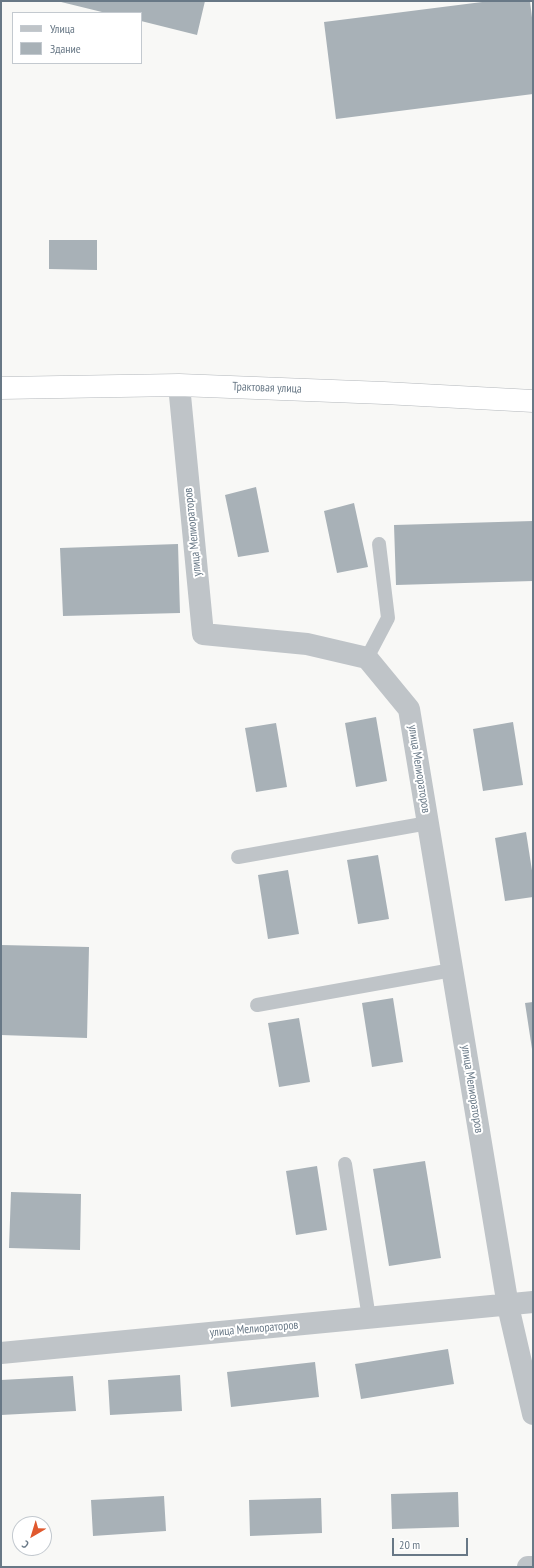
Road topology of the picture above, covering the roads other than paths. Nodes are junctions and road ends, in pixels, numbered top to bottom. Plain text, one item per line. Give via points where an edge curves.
1 (179, 385) junction
2 (1, 388) edge
3 (533, 401) edge
4 (379, 544) dead end
5 (367, 658) junction
6 (428, 823) junction
7 (238, 857) dead end
8 (452, 970) junction
9 (257, 1005) dead end
10 (345, 1164) dead end
11 (533, 1302) edge
12 (508, 1306) junction
13 (369, 1318) junction
14 (1, 1353) edge
15 (533, 1414) edge
16 (528, 1567) edge
17 (533, 1567) edge

1 - 2 highway, Трактовая улица
1 - 3 highway, Трактовая улица
1 - 5 street, улица Мелиораторов via 203,634 307,644
4 - 5 lane via 388,618
5 - 6 street, улица Мелиораторов via 409,709
6 - 7 lane
6 - 8 street, улица Мелиораторов
8 - 9 lane
8 - 12 street, улица Мелиораторов
10 - 13 lane
11 - 12 street, улица Мелиораторов
12 - 13 street, улица Мелиораторов
12 - 15 street
13 - 14 street, улица Мелиораторов
16 - 17 street

